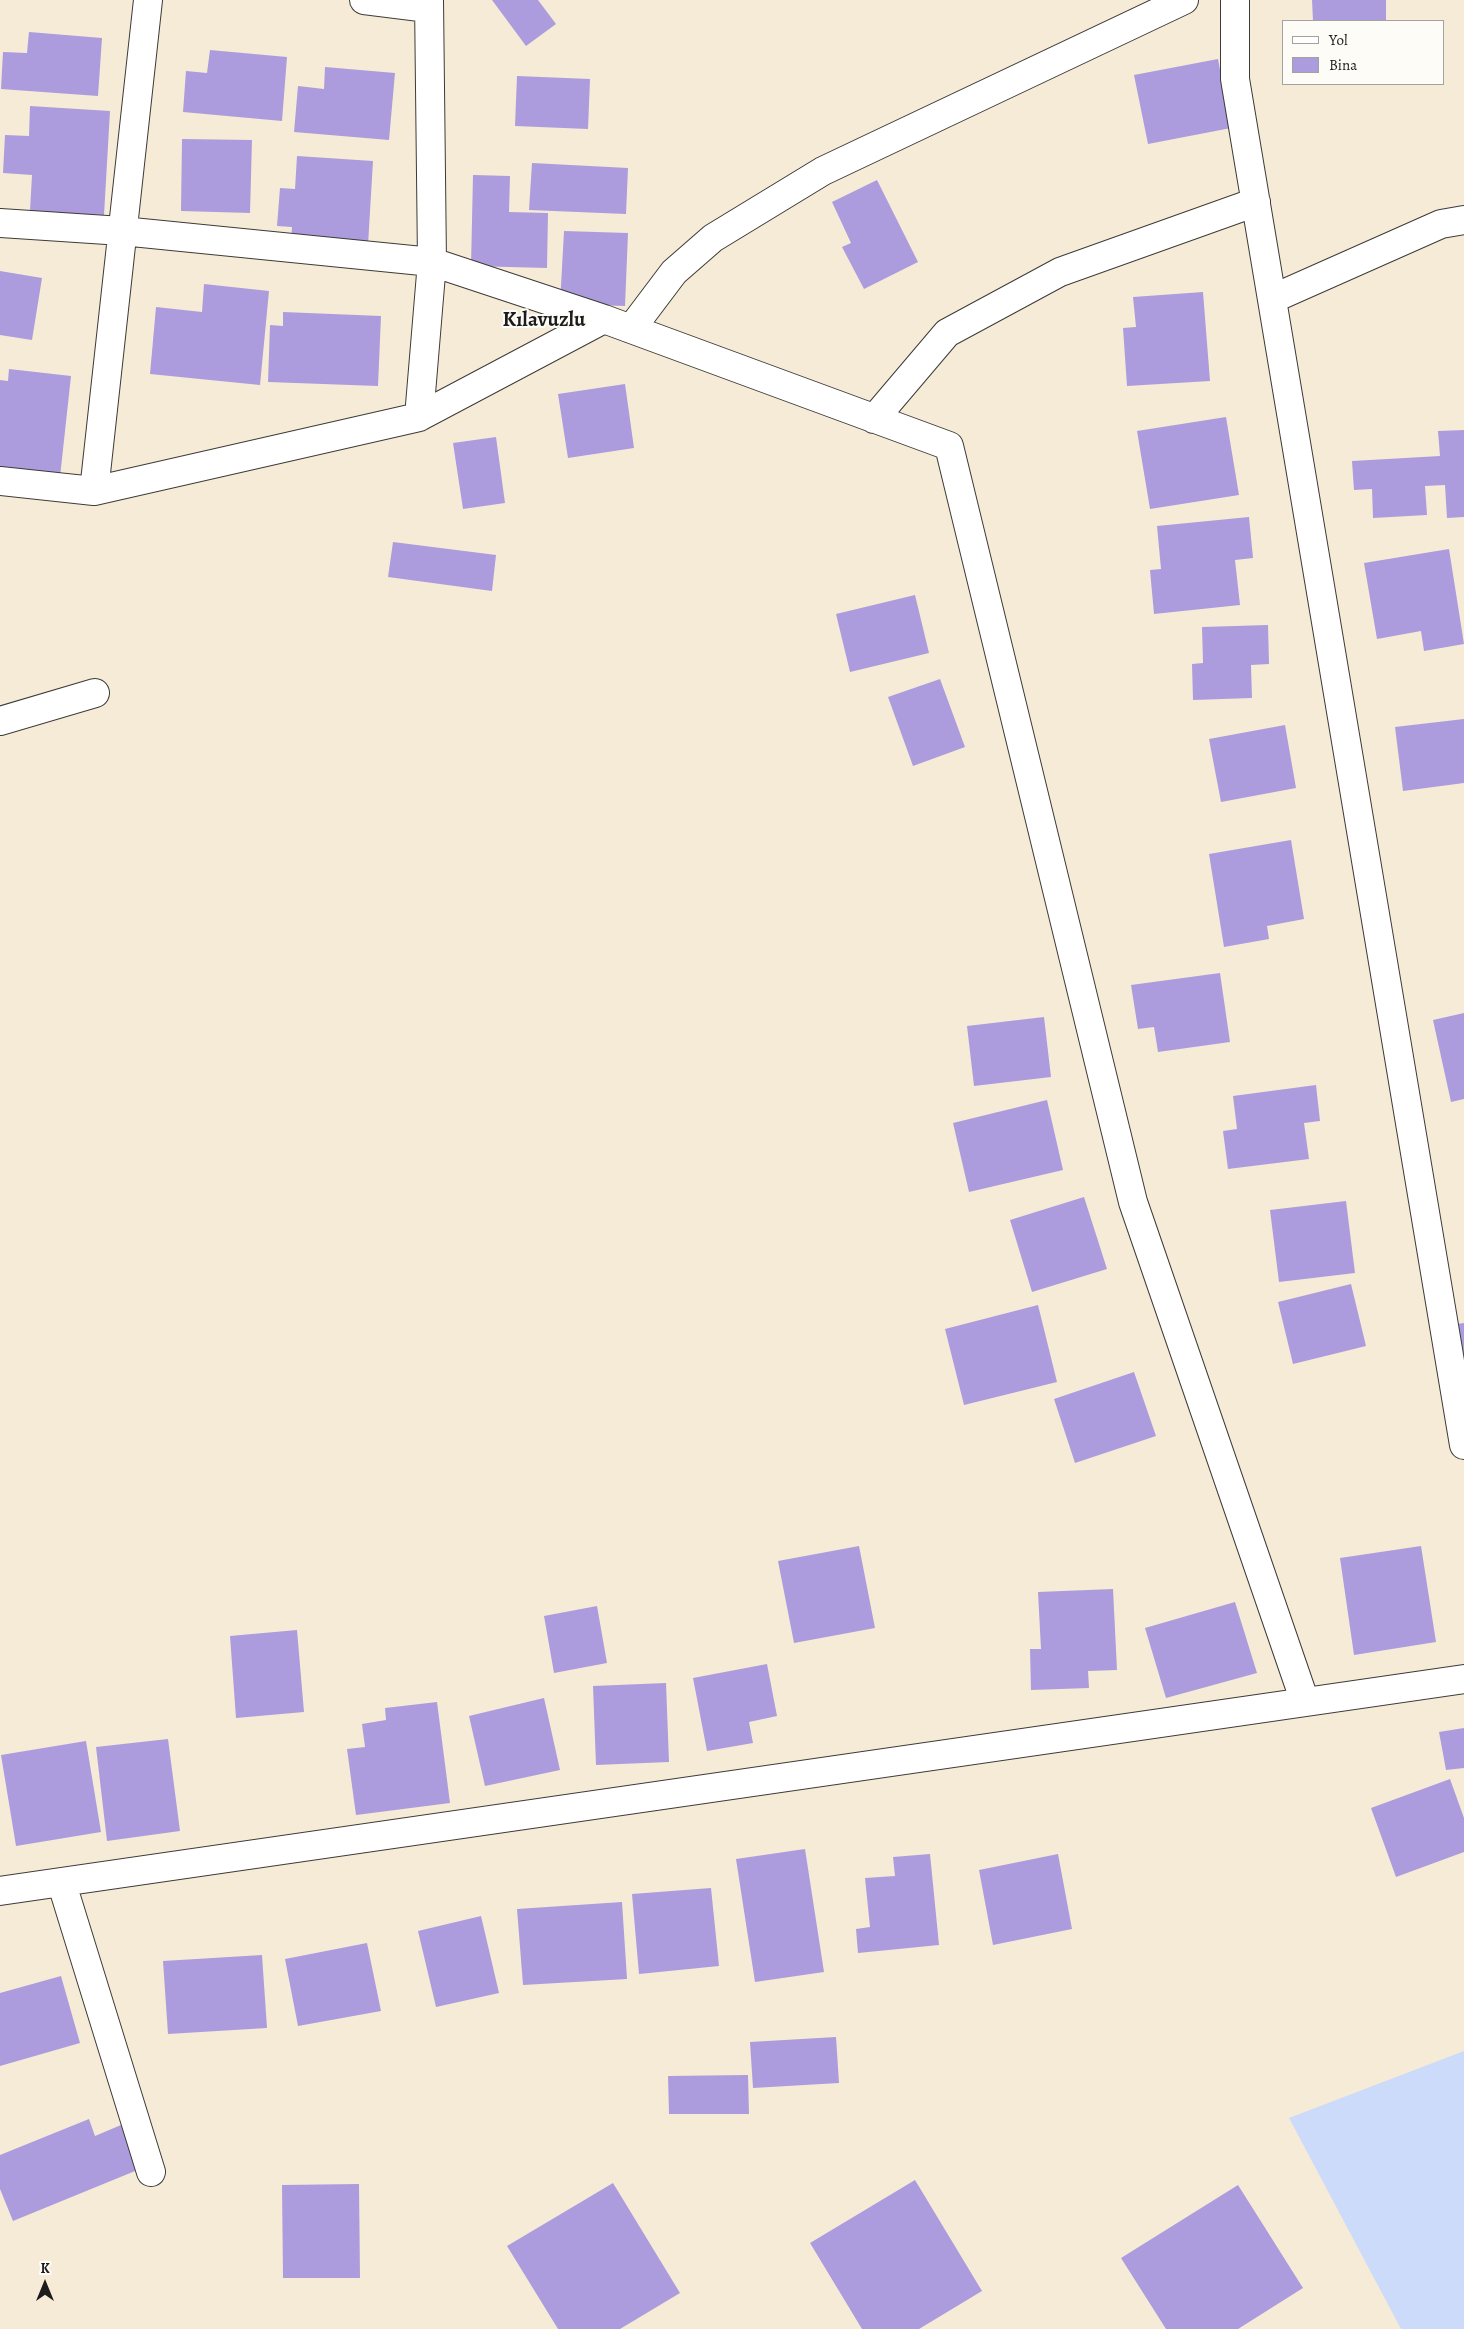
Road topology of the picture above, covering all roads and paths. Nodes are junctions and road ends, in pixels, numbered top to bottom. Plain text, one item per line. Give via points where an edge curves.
1 (148, 0) edge
2 (364, 0) edge
3 (1184, 0) edge
4 (1236, 0) edge
5 (429, 4) edge
6 (1256, 202) junction
7 (1464, 220) edge
8 (0, 223) edge
9 (122, 231) junction
10 (432, 262) junction
11 (1272, 299) junction
12 (604, 319) junction
13 (631, 329) junction
14 (419, 417) junction
15 (874, 419) junction
16 (0, 480) edge
17 (94, 491) junction
18 (95, 693) dead end
19 (0, 721) edge
20 (1464, 1445) edge
21 (1464, 1679) edge
22 (1305, 1702) junction
23 (62, 1884) junction
24 (0, 1891) edge
25 (151, 2172) dead end

1 - 9 street
2 - 5 street
3 - 13 street via 823,170 713,238 674,272
4 - 6 street via 1236,79
5 - 10 street
6 - 11 street
6 - 15 street via 1060,272 947,333
7 - 11 street via 1441,224
8 - 9 street
9 - 10 street
9 - 17 street
10 - 12 street
10 - 14 street
11 - 20 street
12 - 13 street
12 - 14 street
13 - 15 street
14 - 17 street
15 - 22 street via 949,446 1133,1202
16 - 17 street
18 - 19 street
21 - 22 street
22 - 23 street
23 - 24 street
23 - 25 street

